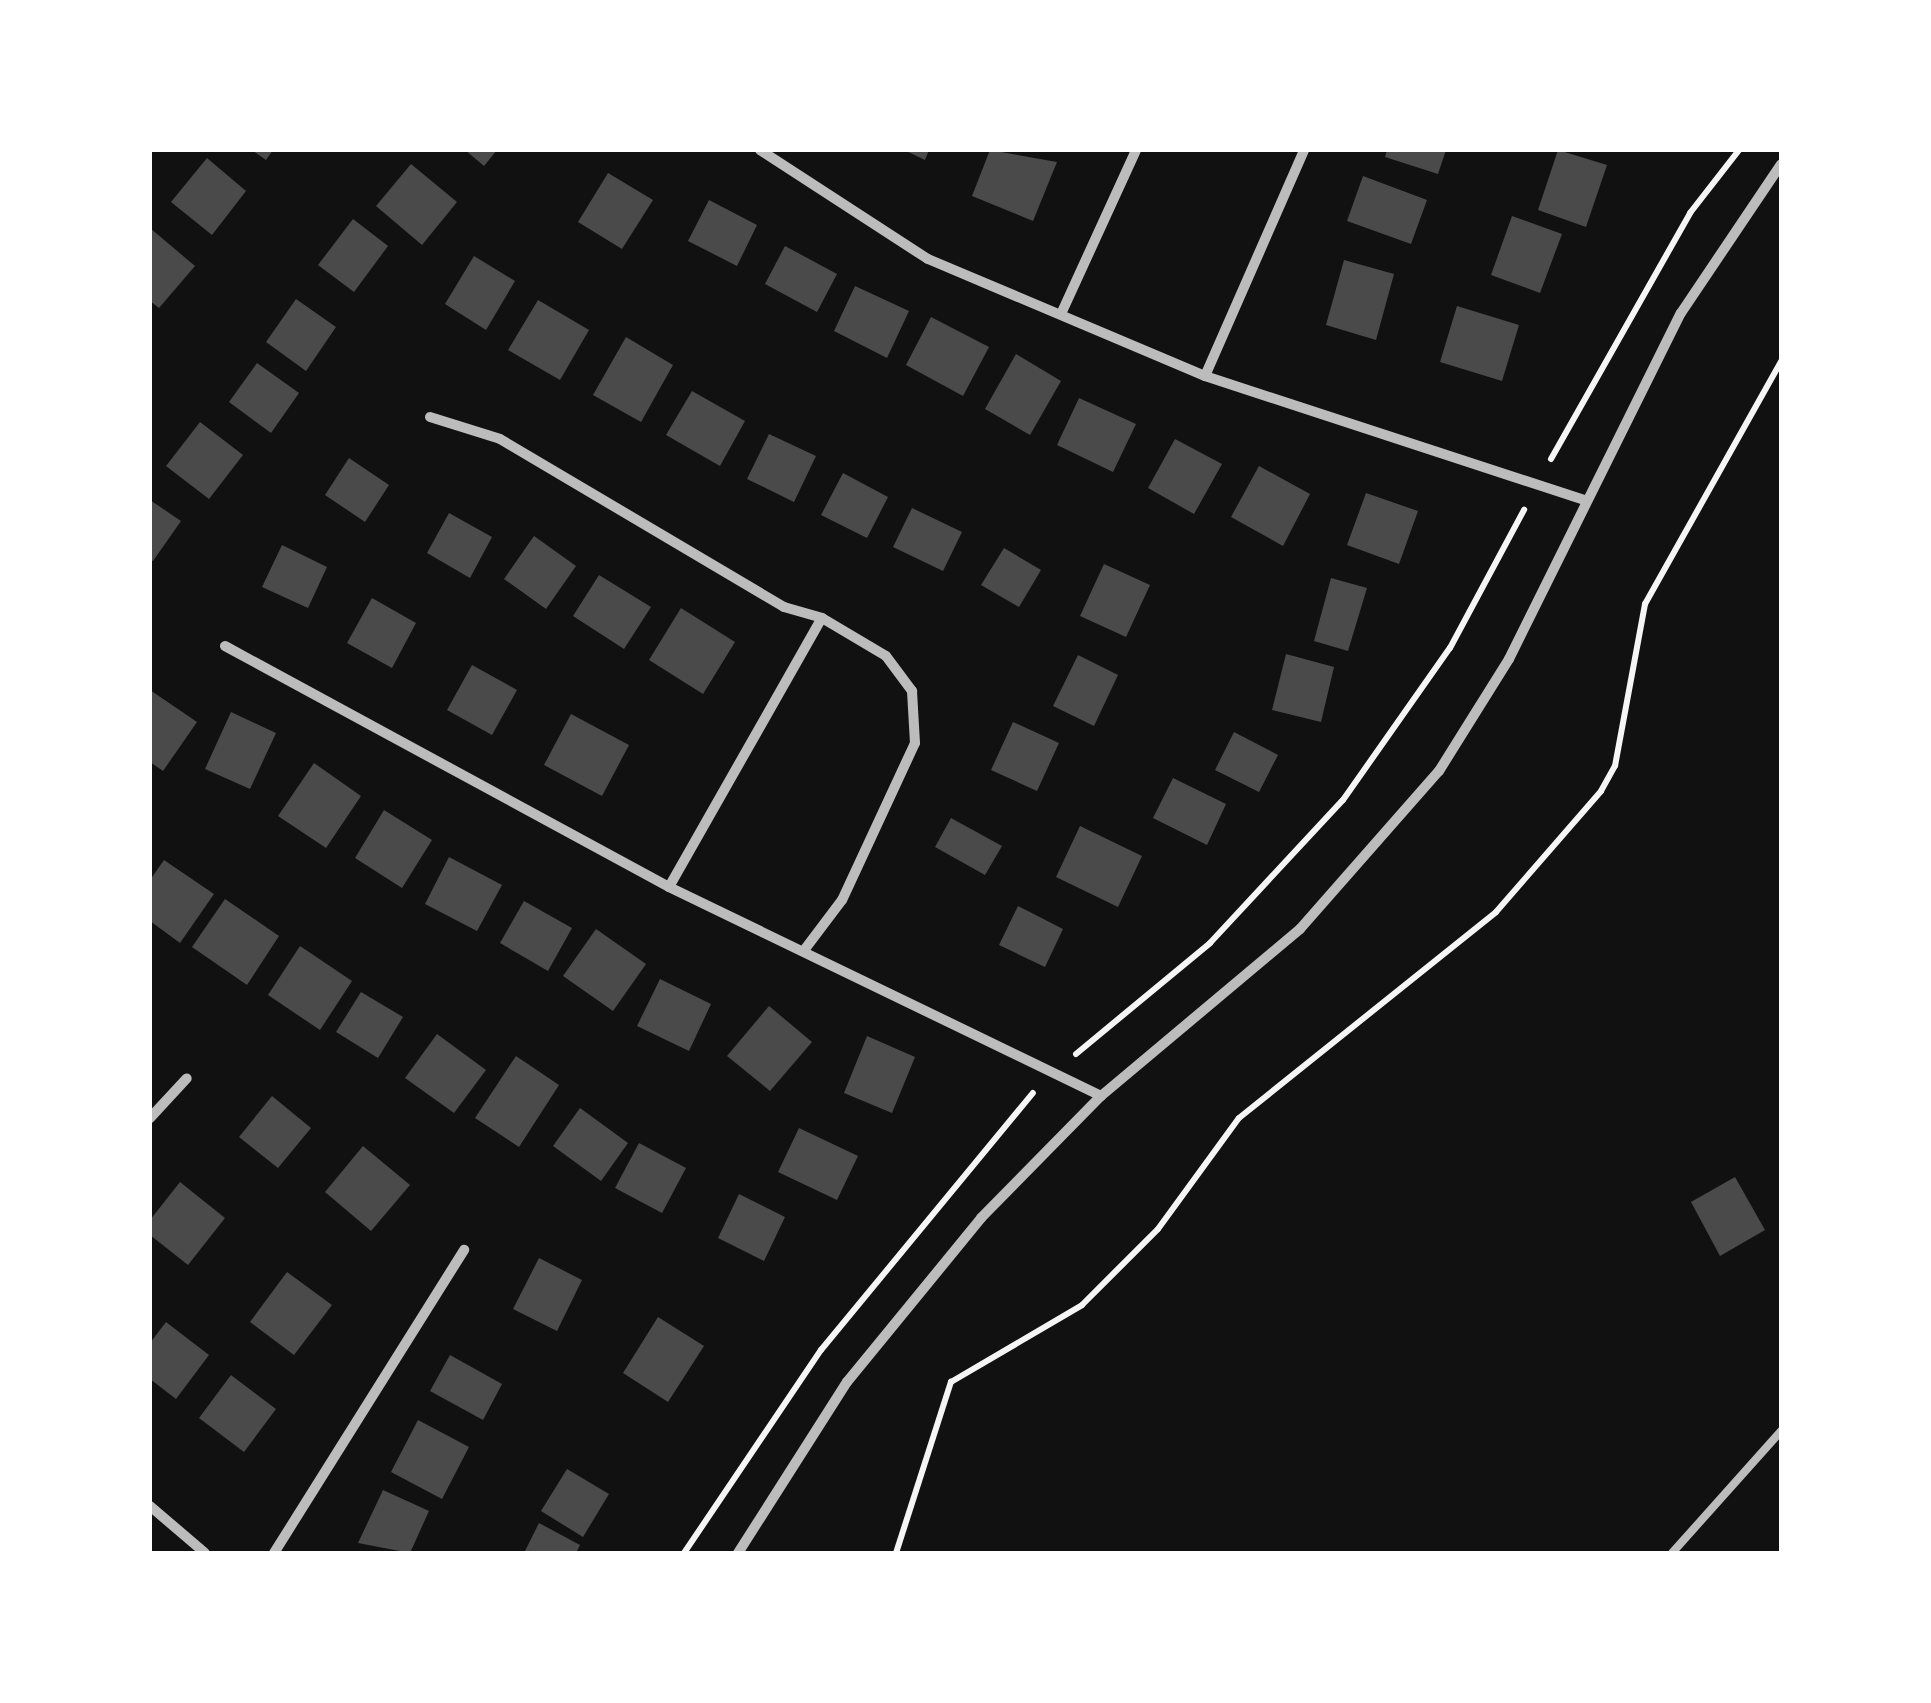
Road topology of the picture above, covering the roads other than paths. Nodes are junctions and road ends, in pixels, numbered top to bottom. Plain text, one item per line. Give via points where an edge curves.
1 (760, 150) edge
2 (1136, 150) edge
3 (1304, 150) edge
4 (1781, 164) edge
5 (1061, 314) junction
6 (1205, 376) junction
7 (430, 418) dead end
8 (1585, 500) junction
9 (822, 618) junction
10 (226, 646) dead end
11 (670, 887) junction
12 (805, 949) junction
13 (188, 1078) dead end
14 (1101, 1096) junction
15 (150, 1118) edge
16 (464, 1250) dead end
17 (1781, 1431) edge
18 (150, 1506) edge
19 (205, 1553) edge
20 (274, 1553) edge
21 (738, 1553) edge
22 (1672, 1553) edge

1 - 5 street via 928,259
2 - 5 street
3 - 6 street
4 - 8 street via 1681,313
5 - 6 street
6 - 8 street
7 - 9 street via 500,439 784,607
8 - 14 street via 1510,660 1396,826 1300,929
9 - 11 street
9 - 12 street via 894,668 912,691 915,742 842,900
10 - 11 street
11 - 12 street
12 - 14 street
13 - 15 street
14 - 21 street via 899,1314
16 - 20 street
17 - 22 lane
18 - 19 street

